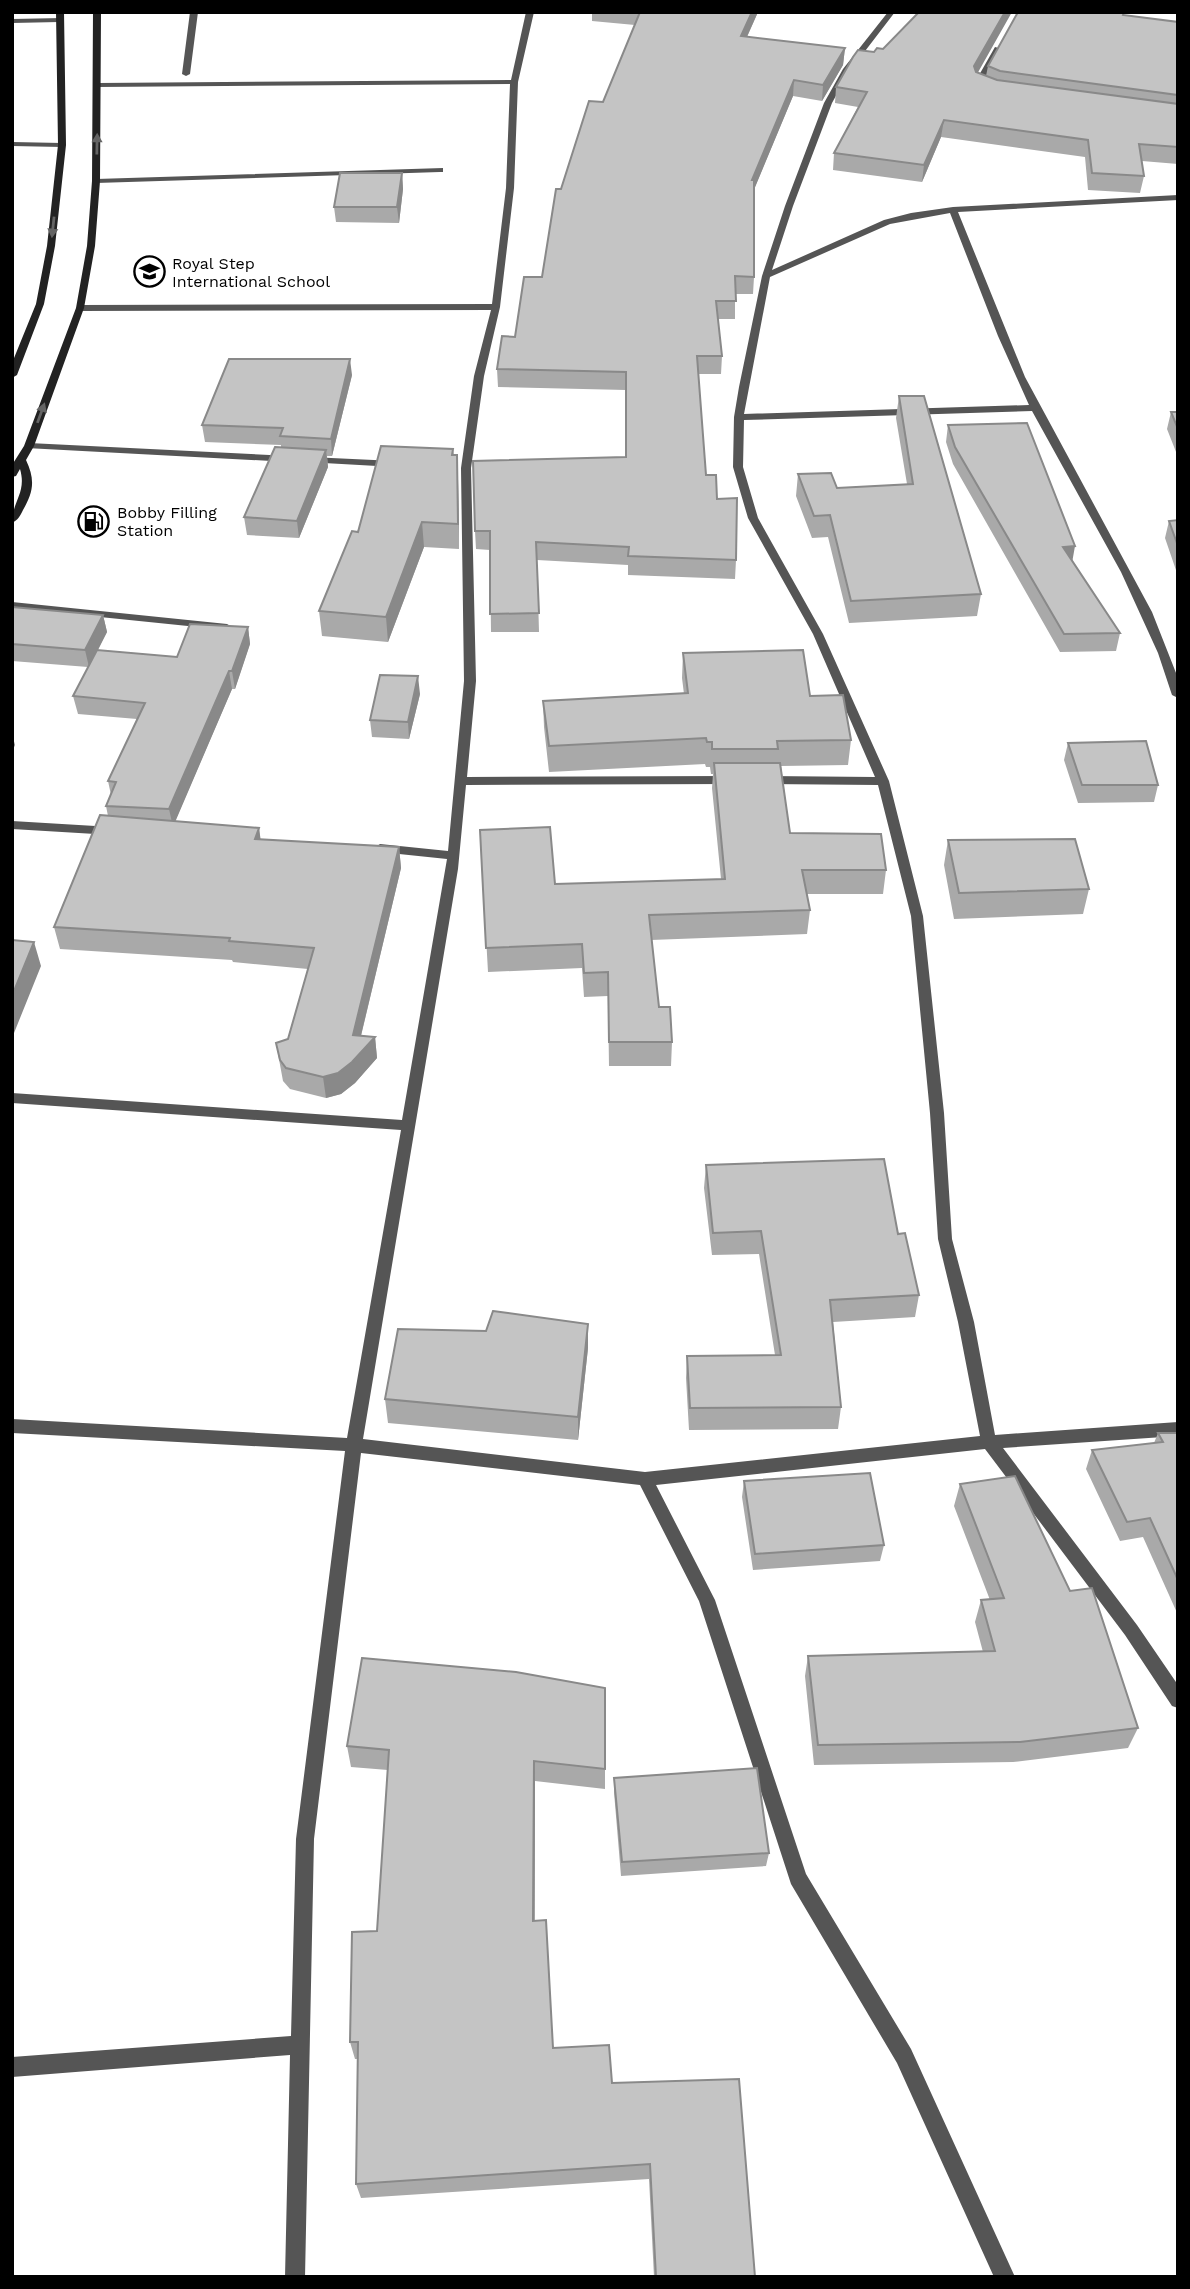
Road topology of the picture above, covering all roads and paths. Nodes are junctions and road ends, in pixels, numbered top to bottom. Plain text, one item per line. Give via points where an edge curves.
1 (97, 12) edge
2 (194, 12) edge
3 (530, 12) edge
4 (892, 12) edge
5 (59, 16) edge
6 (12, 21) edge
7 (1005, 36) edge
8 (186, 74) dead end
9 (514, 82) junction
10 (98, 85) junction
11 (995, 92) edge
12 (12, 144) edge
13 (62, 145) junction
14 (440, 170) dead end
15 (96, 181) junction
16 (1178, 197) edge
17 (953, 210) junction
18 (766, 276) junction
19 (496, 307) junction
20 (80, 308) junction
21 (15, 360) edge
22 (12, 375) edge
23 (1037, 408) junction
24 (739, 417) junction
25 (29, 446) junction
26 (21, 460) junction
27 (411, 465) edge
28 (12, 474) edge
29 (12, 520) edge
30 (12, 605) edge
31 (245, 628) edge
32 (1178, 695) edge
33 (460, 781) junction
34 (883, 781) junction
35 (12, 825) edge
36 (123, 831) edge
37 (369, 848) edge
38 (452, 855) junction
39 (12, 1098) edge
40 (406, 1125) junction
41 (12, 1426) edge
42 (1178, 1429) edge
43 (989, 1442) junction
44 (354, 1445) junction
45 (645, 1479) junction
46 (1178, 1700) edge
47 (299, 2045) junction
48 (12, 2067) edge
49 (295, 2277) edge
50 (1005, 2277) edge

1 - 10 main road
2 - 8 street
3 - 9 street
4 - 18 street via 846,71 828,103
5 - 6 street
5 - 13 main road
7 - 11 street via 978,84
9 - 10 street
9 - 19 street via 510,188
15 -> 10 main road
12 - 13 street
13 -> 21 main road via 40,304
14 - 15 street
15 - 20 main road
16 - 17 street
17 - 18 street via 887,222
17 - 23 street via 1020,377
18 - 24 street
19 - 20 street
19 - 33 street via 459,468 470,681
25 -> 20 main road
21 - 22 main road
23 - 24 street
23 - 32 street via 1108,536 1169,664
24 - 34 street via 738,467 752,519 818,634
25 - 26 main road
25 - 27 street
26 - 28 main road
26 - 29 main road via 30,488
30 - 31 street
33 - 34 street
33 - 38 street
34 - 43 street via 917,916 945,1239
35 - 36 street
37 - 38 street
38 - 40 street
39 - 40 street
40 - 44 street
41 - 44 street
42 - 43 street
43 - 45 street
43 - 46 street
44 - 45 street
44 - 47 street via 305,1839
45 - 50 street via 707,1600 798,1878 904,2056
47 - 48 street
47 - 49 street

